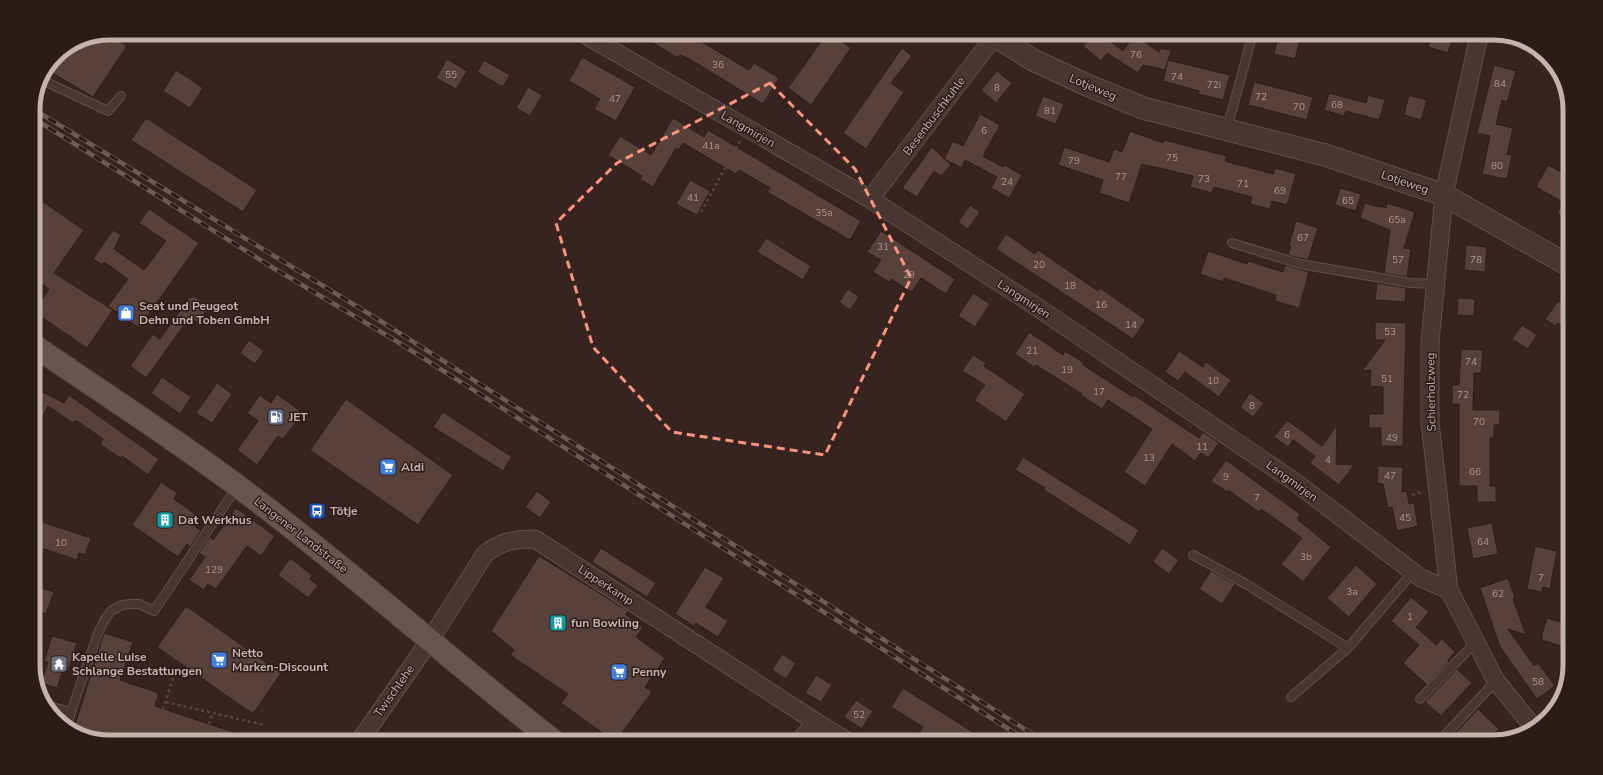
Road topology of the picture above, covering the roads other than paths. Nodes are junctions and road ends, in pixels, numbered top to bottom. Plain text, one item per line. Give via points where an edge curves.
1 (594, 40) edge
2 (989, 40) edge
3 (1003, 40) edge
4 (1251, 40) edge
5 (1478, 40) edge
6 (46, 82) edge
7 (121, 96) dead end
8 (1226, 130) junction
9 (1444, 195) junction
10 (870, 199) junction
11 (1232, 243) dead end
12 (1563, 262) edge
13 (1436, 284) junction
14 (40, 350) edge
15 (238, 486) junction
16 (1193, 555) dead end
17 (1413, 572) junction
18 (1449, 590) junction
19 (430, 640) junction
20 (1476, 642) junction
21 (1348, 648) junction
22 (1496, 680) junction
23 (1291, 697) dead end
24 (1420, 699) dead end
25 (54, 707) edge
26 (72, 712) junction
27 (69, 721) edge
28 (816, 722) junction
29 (1527, 726) edge
30 (1446, 734) dead end
31 (364, 735) edge
32 (546, 735) edge
33 (806, 735) edge
34 (837, 735) edge

1 - 10 street, Langmirjen
2 - 10 street, Besenbuschkuhle
3 - 8 street, Lotjeweg via 1033,60 1143,108
4 - 8 lane
5 - 9 street, Schierholzweg
6 - 7 lane via 108,111
8 - 9 street, Lotjeweg via 1325,156
9 - 12 street, Lotjeweg
9 - 13 street, Schierholzweg
10 - 17 street, Langmirjen via 1040,308 1295,482
11 - 13 lane via 1300,264 1402,282
13 - 18 street, Schierholzweg via 1430,342 1430,422
14 - 15 main road, Langener Landstraße
15 - 19 main road, Langener Landstraße via 346,570
15 - 26 lane via 154,611 139,604 122,604 111,611 105,619
16 - 21 lane via 1246,584
17 - 18 street, Langmirjen
17 - 21 lane
18 - 20 street, Schierholzweg
19 - 28 street, Lipperkamp via 485,554 495,546 516,539 535,539
19 - 31 street, Twischlehe
19 - 32 main road, Langener Landstraße
20 - 22 street, Schierholzweg
20 - 24 lane
21 - 23 lane
22 - 29 street, Schierholzweg
22 - 30 lane
25 - 26 lane
26 - 27 lane
28 - 33 street
28 - 34 street, Lipperkamp

